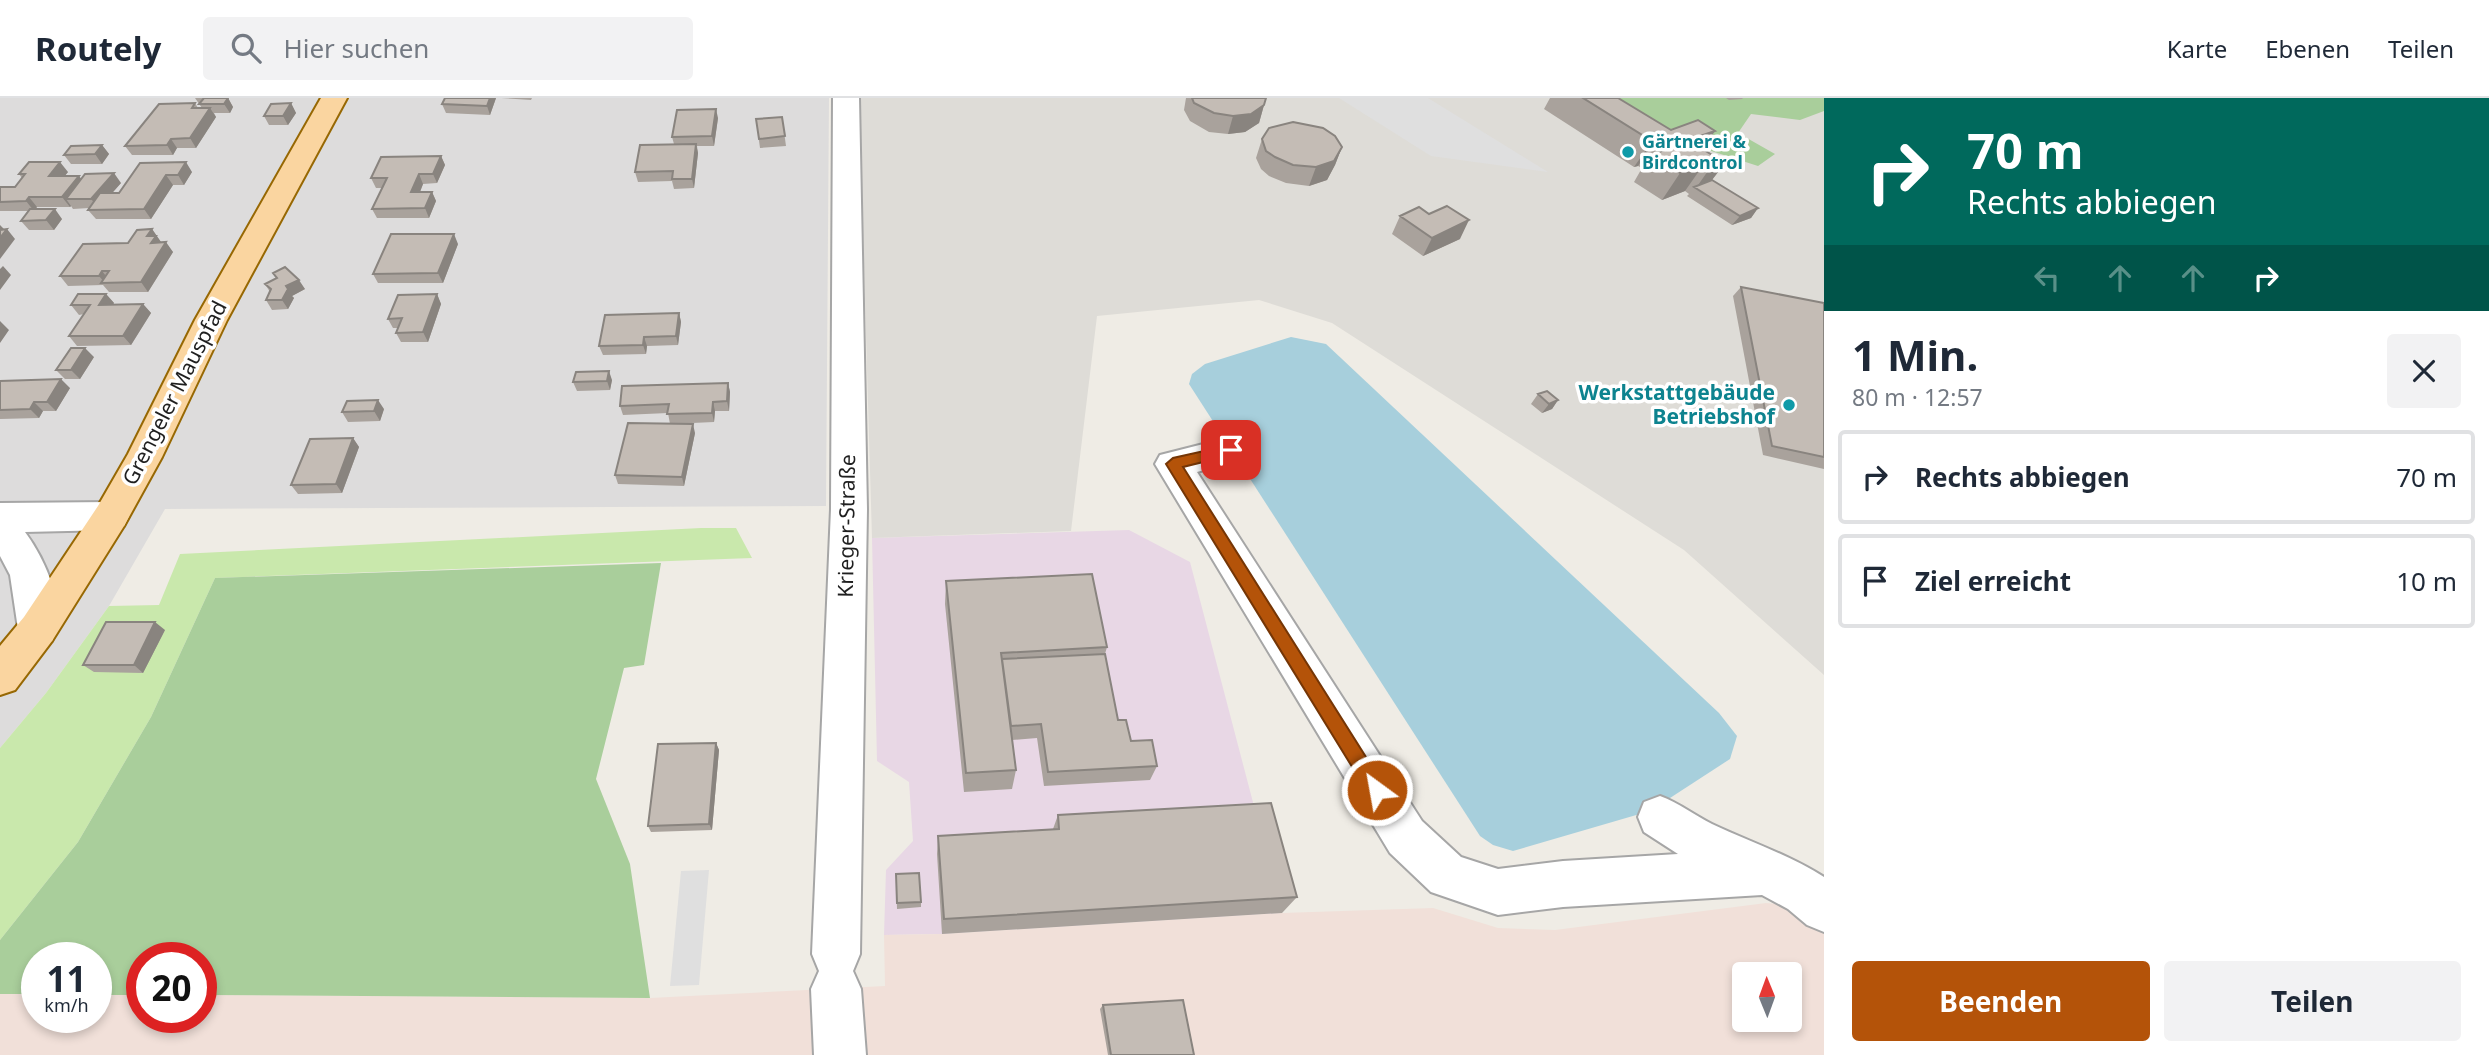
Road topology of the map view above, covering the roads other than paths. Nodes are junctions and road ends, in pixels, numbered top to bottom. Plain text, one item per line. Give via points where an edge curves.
1 (334, 98) edge
2 (846, 98) edge
3 (1231, 450) dead end
4 (111, 516) junction
5 (0, 518) edge
6 (0, 530) edge
7 (38, 629) junction
8 (0, 677) edge
9 (1660, 817) dead end
10 (1768, 872) junction
11 (1824, 908) edge
12 (840, 1055) edge

1 - 4 main road, Grengeler Mauspfad via 211,320
2 - 12 street, Krieger-Straße via 849,509 836,972
3 - 10 street via 1173,464 1406,837 1447,876 1498,892
4 - 5 street
4 - 7 main road, Grengeler Mauspfad
6 - 7 street via 17,548 30,577
7 - 8 main road, Grengeler Mauspfad
9 - 10 street via 1691,837
10 - 11 street

